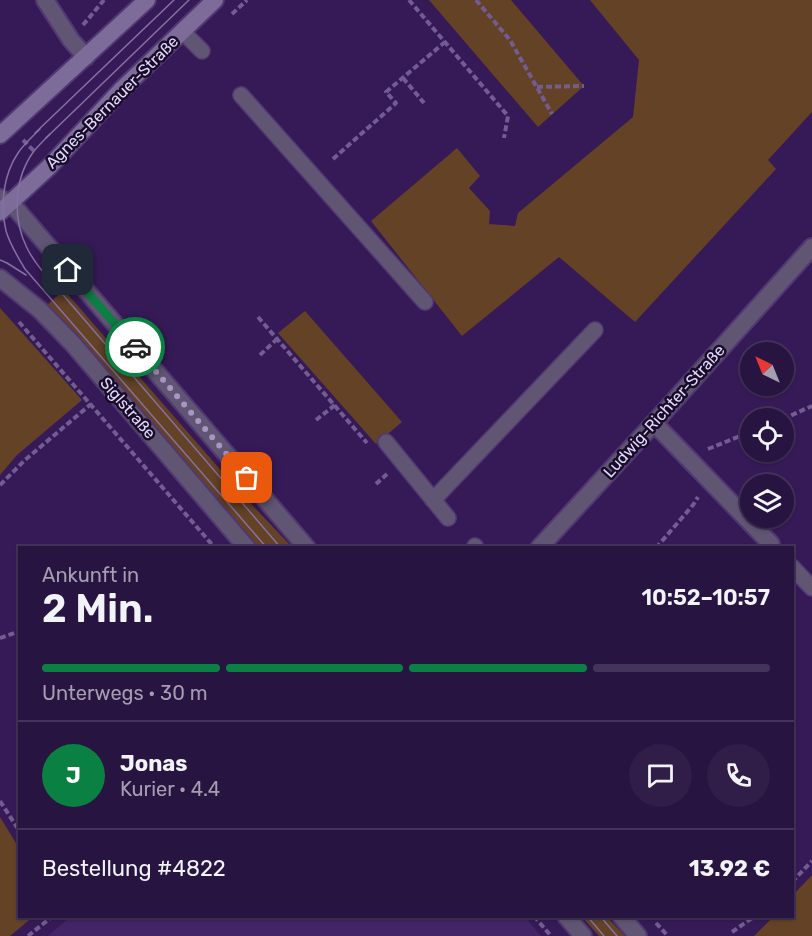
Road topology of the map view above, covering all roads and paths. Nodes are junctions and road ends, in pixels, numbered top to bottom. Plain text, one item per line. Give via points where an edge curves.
1 (45, 0) edge
2 (147, 0) edge
3 (215, 0) edge
4 (410, 0) edge
5 (476, 0) edge
6 (182, 31) junction
7 (445, 42) junction
8 (202, 51) dead end
9 (86, 57) junction
10 (403, 78) junction
11 (584, 86) dead end
12 (537, 87) junction
13 (241, 94) dead end
14 (424, 103) dead end
15 (552, 114) dead end
16 (5, 130) edge
17 (504, 138) dead end
18 (333, 159) dead end
19 (49, 166) junction
20 (3, 205) edge
21 (812, 247) edge
22 (0, 278) edge
23 (425, 302) dead end
24 (12, 314) dead end
25 (258, 317) dead end
26 (595, 330) dead end
27 (277, 339) junction
28 (260, 355) dead end
29 (91, 404) junction
30 (334, 405) junction
31 (812, 406) edge
32 (794, 414) edge
33 (316, 420) dead end
34 (654, 423) junction
35 (740, 436) edge
36 (386, 442) dead end
37 (370, 446) dead end
38 (688, 458) junction
39 (708, 479) junction
40 (0, 485) edge
41 (433, 500) junction
42 (448, 518) dead end
43 (212, 546) edge
44 (245, 546) edge
45 (305, 546) edge
46 (541, 546) edge
47 (658, 546) edge
48 (773, 546) edge
49 (794, 569) edge
50 (812, 588) edge
51 (18, 632) edge
52 (0, 638) edge
53 (0, 801) edge
54 (18, 829) edge
55 (812, 861) edge
56 (794, 880) edge
57 (50, 918) edge
58 (536, 918) edge
59 (568, 918) edge
60 (623, 918) edge
61 (653, 918) edge
62 (752, 918) edge
63 (732, 932) dead end
64 (28, 936) edge
65 (551, 936) edge
66 (583, 936) edge
67 (638, 936) edge
68 (668, 936) edge

1 - 9 street
2 - 9 main road
3 - 6 main road, Agnes-Bernauer-Straße
4 - 7 path
5 - 12 path via 510,40
6 - 8 lane
6 - 19 main road, Agnes-Bernauer-Straße
7 - 10 path
7 - 17 path via 508,116
9 - 16 main road
10 - 14 path
10 - 18 path via 386,92 396,104
11 - 12 path
12 - 15 path
13 - 23 lane
16 - 19 path
19 - 20 main road, Agnes-Bernauer-Straße
20 - 45 street via 17,210
21 - 34 street, Ludwig-Richter-Straße
22 - 44 street, Siglstraße via 40,310 73,344
24 - 29 path
25 - 27 path
26 - 41 lane
27 - 28 path
27 - 30 path
29 - 40 path
29 - 43 path
30 - 33 path
30 - 37 path
31 - 32 path
34 - 38 street
34 - 46 street, Ludwig-Richter-Straße
35 - 38 path
36 - 41 lane
38 - 39 street
39 - 47 path via 693,505
39 - 48 street
41 - 42 lane
49 - 50 lane
51 - 52 path
53 - 54 path
55 - 56 path
57 - 64 path
58 - 65 path
59 - 66 street
60 - 67 street
61 - 68 path
62 - 63 path

